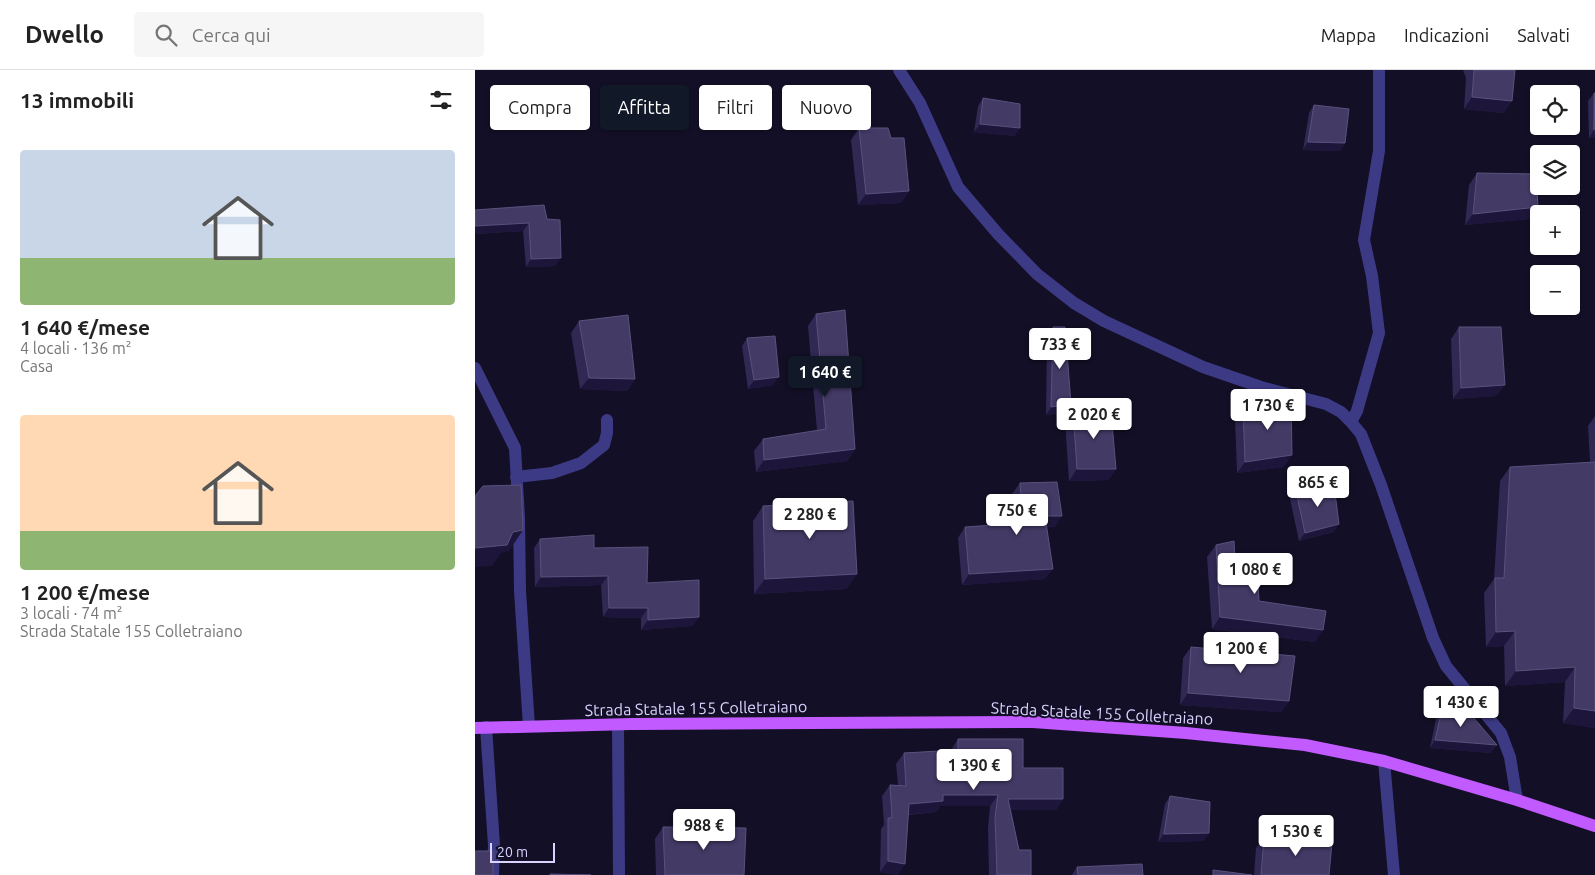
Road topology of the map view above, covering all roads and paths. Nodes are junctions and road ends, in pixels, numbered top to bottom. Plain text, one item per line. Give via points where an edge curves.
1 (899, 70) edge
2 (1379, 70) edge
3 (475, 368) edge
4 (607, 420) dead end
5 (1351, 422) junction
6 (516, 477) junction
7 (618, 724) junction
8 (529, 726) junction
9 (481, 727) edge
10 (1384, 762) junction
11 (1517, 800) junction
12 (1595, 826) edge
13 (493, 875) edge
14 (619, 875) edge
15 (1394, 875) edge

1 - 5 street via 920,103 958,186 1037,274 1074,304 1203,367 1261,387 1327,404
2 - 5 street via 1379,151 1364,240 1379,332
3 - 6 street via 515,448
4 - 6 street via 604,445 581,462 552,473
5 - 11 street via 1361,434 1445,666 1501,733 1510,757
6 - 8 street
7 - 8 main road, Strada Statale 155 Colletraiano
7 - 10 main road, Strada Statale 155 Colletraiano via 1033,722 1305,744
7 - 14 street
8 - 9 main road, Strada Statale 155 Colletraiano
9 - 13 street via 494,844
10 - 11 main road, Strada Statale 155 Colletraiano
10 - 15 street
11 - 12 main road, Strada Statale 155 Colletraiano

